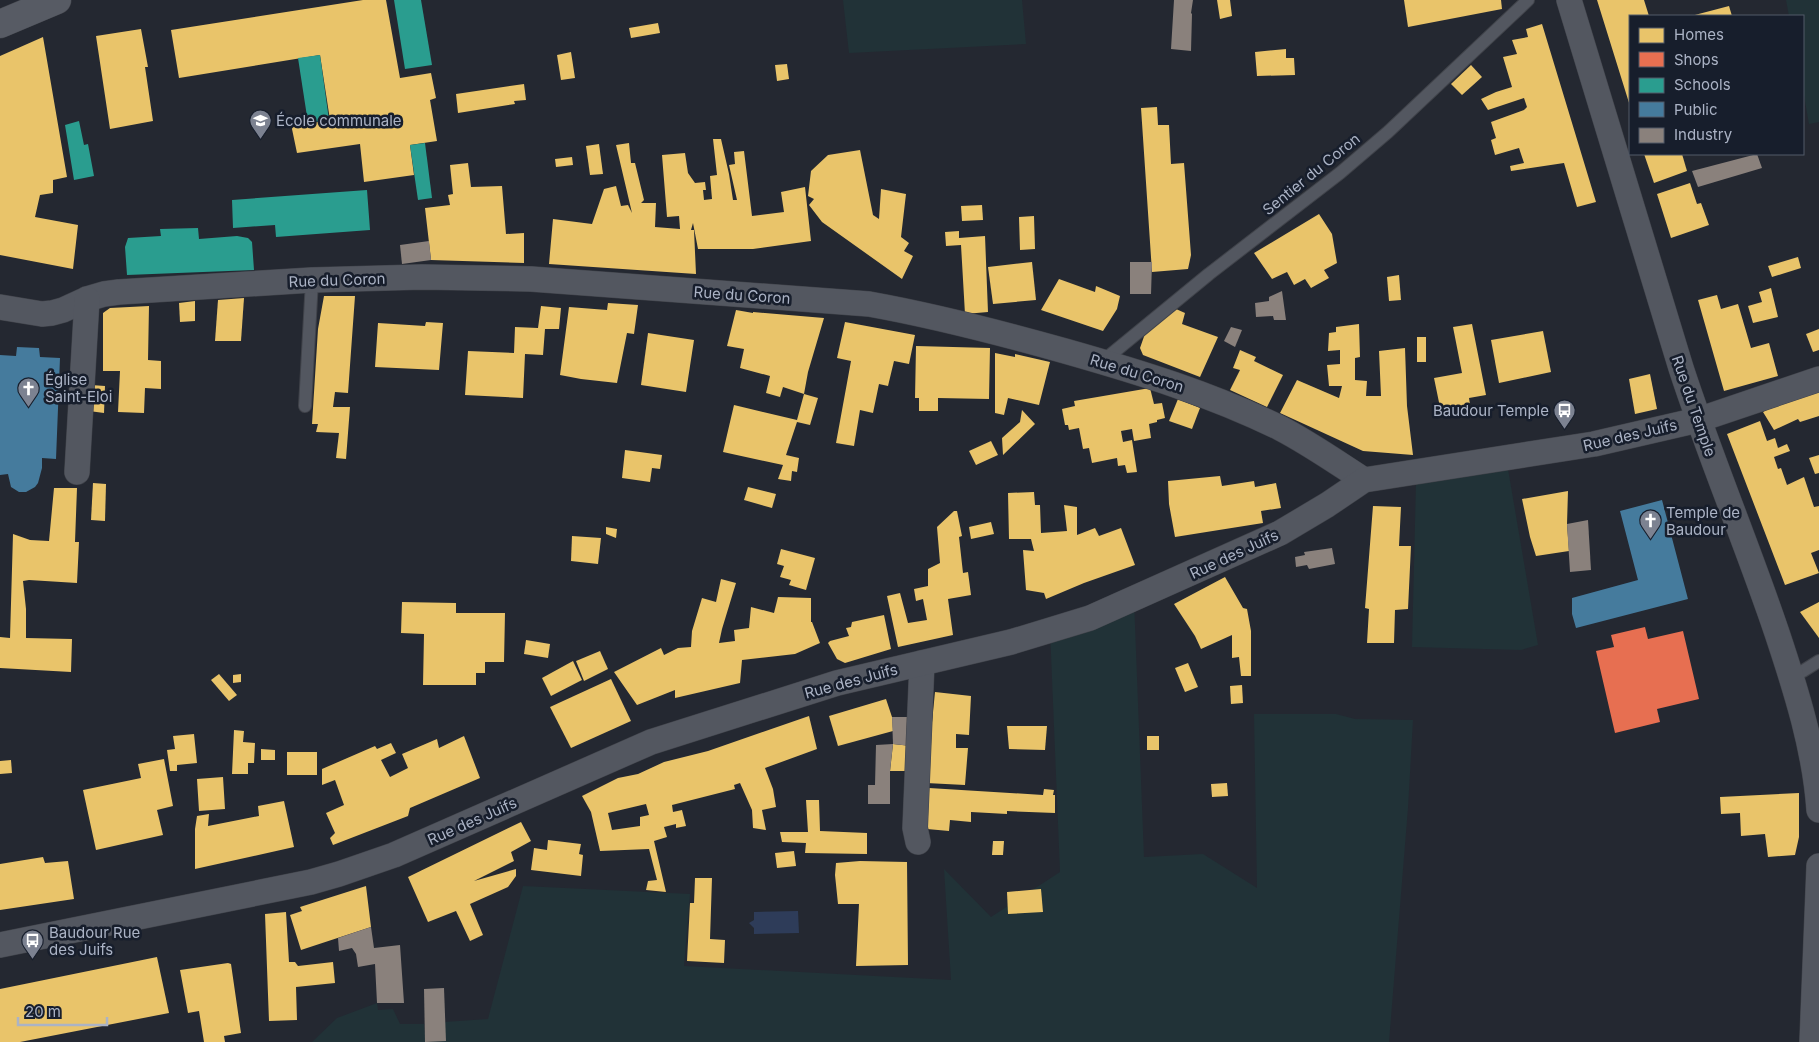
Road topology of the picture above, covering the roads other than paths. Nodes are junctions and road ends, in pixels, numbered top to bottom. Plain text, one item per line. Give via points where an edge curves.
1 (57, 0) edge
2 (1528, 0) edge
3 (1569, 0) edge
4 (0, 24) edge
5 (312, 280) junction
6 (86, 299) junction
7 (0, 307) edge
8 (1103, 361) junction
9 (1819, 379) edge
10 (305, 406) dead end
11 (1698, 420) junction
12 (77, 472) dead end
13 (1364, 480) junction
14 (1819, 661) edge
15 (922, 663) junction
16 (1791, 676) junction
17 (1819, 810) edge
18 (918, 842) dead end
19 (1819, 866) edge
20 (0, 945) edge
21 (1812, 1042) edge

1 - 4 main road
2 - 8 lane, Sentier du Coron via 1340,173
3 - 11 street, Rue du Temple
5 - 6 street, Rue du Coron via 119,292
5 - 8 street, Rue du Coron via 531,279 869,304 1010,335
5 - 10 lane
6 - 7 street, Rue du Coron via 63,310 42,314
6 - 12 street
8 - 13 street, Rue du Coron via 1229,405 1304,442
9 - 11 street, Rue des Juifs
11 - 13 street, Rue des Juifs via 1594,444
11 - 16 street, Rue du Temple
13 - 15 street, Rue des Juifs via 1280,533 1090,618 1011,642
14 - 16 lane
15 - 18 street via 915,828
15 - 20 street, Rue des Juifs via 837,683 651,742 394,855 340,874
16 - 17 street, Rue du Temple via 1811,749
19 - 21 street

